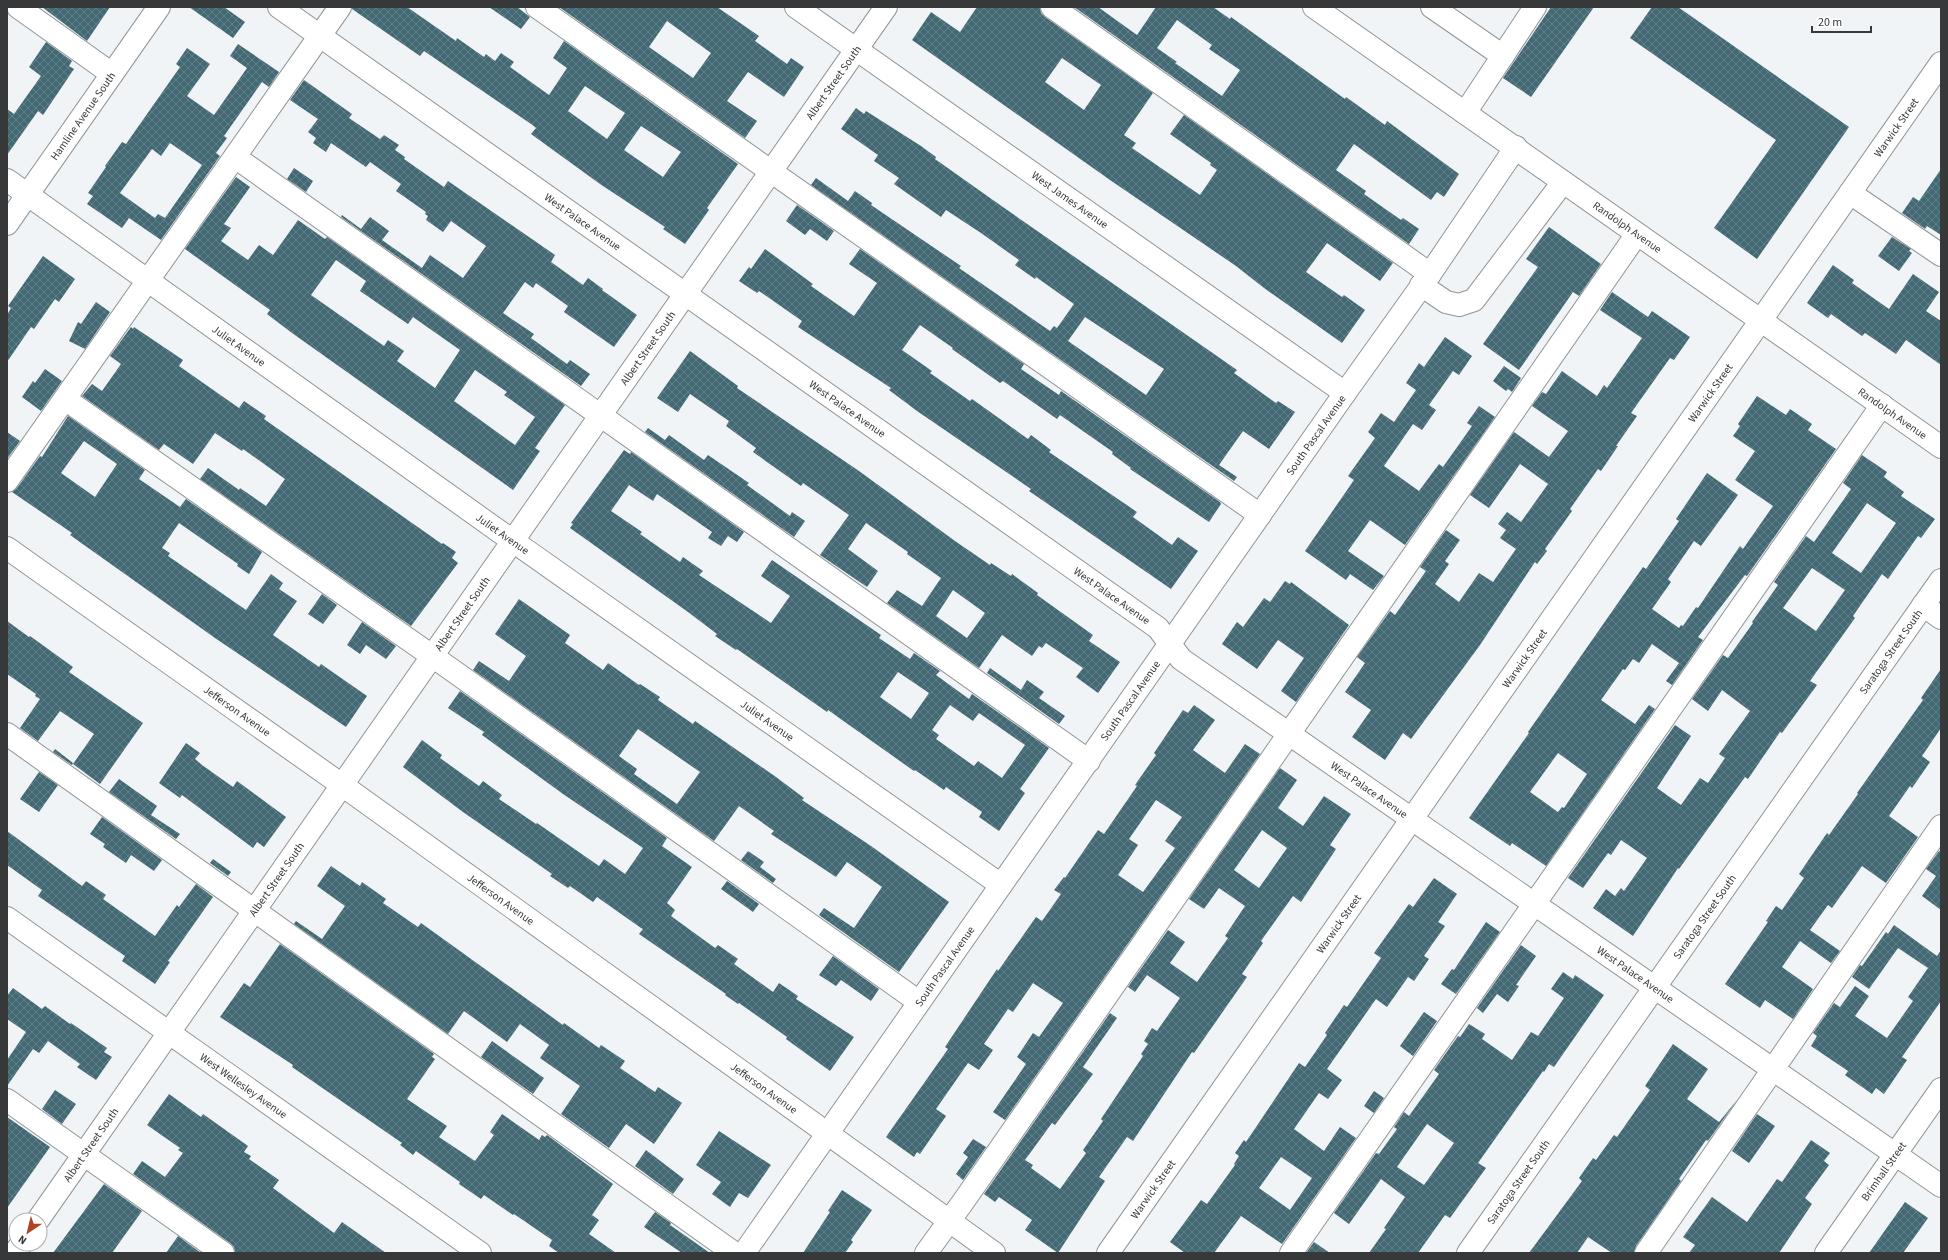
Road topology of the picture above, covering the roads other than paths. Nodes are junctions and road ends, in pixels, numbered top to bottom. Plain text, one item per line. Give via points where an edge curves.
1 (18, 7) edge
2 (159, 7) edge
3 (279, 7) edge
4 (340, 7) edge
5 (537, 7) edge
6 (796, 7) edge
7 (886, 7) edge
8 (1052, 7) edge
9 (1314, 7) edge
10 (1432, 7) edge
11 (1535, 7) edge
12 (320, 36) junction
13 (856, 50) junction
14 (1503, 56) junction
15 (1941, 64) edge
16 (112, 74) junction
17 (1465, 112) junction
18 (1516, 147) junction
19 (235, 157) junction
20 (771, 170) junction
21 (7, 180) edge
22 (1563, 182) junction
23 (1850, 193) junction
24 (28, 194) junction
25 (7, 224) edge
26 (1637, 234) junction
27 (1941, 255) edge
28 (1426, 280) junction
29 (148, 282) junction
30 (686, 294) junction
31 (1762, 321) junction
32 (1345, 393) junction
33 (65, 399) junction
34 (1882, 405) junction
35 (600, 416) junction
36 (1941, 447) edge
37 (7, 481) edge
38 (1260, 515) junction
39 (513, 541) junction
40 (7, 548) edge
41 (1941, 580) edge
42 (1923, 605) junction
43 (1941, 618) edge
44 (1170, 646) junction
45 (432, 656) junction
46 (7, 734) edge
47 (1289, 734) junction
48 (1089, 762) junction
49 (342, 785) junction
50 (1412, 819) junction
51 (1941, 826) edge
52 (1001, 885) junction
53 (1535, 904) junction
54 (255, 910) junction
55 (7, 918) edge
56 (1655, 987) junction
57 (919, 1002) junction
58 (169, 1032) junction
59 (1773, 1069) junction
60 (1941, 1089) edge
61 (7, 1100) edge
62 (828, 1134) junction
63 (1895, 1154) junction
64 (83, 1155) junction
65 (1941, 1186) edge
66 (44, 1212) edge
67 (950, 1221) junction
68 (223, 1253) edge
69 (480, 1253) edge
70 (734, 1253) edge
71 (744, 1253) edge
72 (926, 1253) edge
73 (994, 1253) edge
74 (1108, 1253) edge
75 (1291, 1253) edge
76 (1468, 1253) edge
77 (1646, 1253) edge
78 (1826, 1253) edge

1 - 16 street
2 - 16 street, Hamline Avenue South
3 - 12 street, West Palace Avenue
4 - 12 street
5 - 20 street
6 - 13 street, West James Avenue
7 - 13 street, Albert Street South
8 - 28 street
9 - 17 street, Randolph Avenue
10 - 14 street
11 - 14 street
12 - 19 street
12 - 30 street, West Palace Avenue
13 - 20 street, Albert Street South
13 - 32 street, West James Avenue
14 - 17 street
15 - 23 street, Warwick Street
16 - 24 street, Hamline Avenue South
17 - 18 street, Randolph Avenue
18 - 22 street, Randolph Avenue
18 - 28 street, South Pascal Avenue
19 - 29 street
19 - 35 street
20 - 30 street, Albert Street South
20 - 38 street
21 - 24 street, Juliet Avenue
22 - 26 street, Randolph Avenue
22 - 28 street via 1474,300 1459,305 1446,302
23 - 27 street
23 - 31 street, Warwick Street
24 - 25 street, Hamline Avenue South
24 - 29 street, Juliet Avenue
26 - 31 street, Randolph Avenue
26 - 47 street
28 - 32 street, South Pascal Avenue
29 - 33 street
29 - 39 street, Juliet Avenue
30 - 35 street, Albert Street South
30 - 44 street, West Palace Avenue via 1158,628
31 - 34 street, Randolph Avenue
31 - 50 street, Warwick Street
32 - 38 street, South Pascal Avenue
33 - 37 street
33 - 45 street
34 - 36 street, Randolph Avenue
34 - 53 street
35 - 39 street, Albert Street South
35 - 48 street
38 - 44 street, South Pascal Avenue
39 - 45 street, Albert Street South
39 - 52 street, Juliet Avenue
40 - 49 street, Jefferson Avenue
41 - 42 street, Saratoga Street South
42 - 43 street
42 - 56 street, Saratoga Street South
44 - 47 street, West Palace Avenue via 1181,659
44 - 48 street, South Pascal Avenue
45 - 49 street, Albert Street South
45 - 57 street
46 - 54 street
47 - 50 street, West Palace Avenue
47 - 67 street
48 - 52 street, South Pascal Avenue
49 - 54 street, Albert Street South
49 - 62 street, Jefferson Avenue
50 - 53 street, West Palace Avenue
50 - 74 street, Warwick Street
51 - 59 street
52 - 57 street, South Pascal Avenue
53 - 56 street, West Palace Avenue
53 - 75 street
54 - 58 street, Albert Street South
54 - 70 street
55 - 58 street, West Wellesley Avenue
56 - 59 street, West Palace Avenue
56 - 76 street, Saratoga Street South
57 - 62 street, South Pascal Avenue
58 - 64 street, Albert Street South
58 - 69 street, West Wellesley Avenue
59 - 63 street, West Palace Avenue
59 - 77 street
60 - 63 street, Brimhall Street
61 - 64 street
62 - 67 street, Jefferson Avenue
62 - 71 street, South Pascal Avenue
63 - 65 street, West Palace Avenue
63 - 78 street, Brimhall Street
64 - 66 street, Albert Street South
64 - 68 street
67 - 72 street
67 - 73 street, Jefferson Avenue

